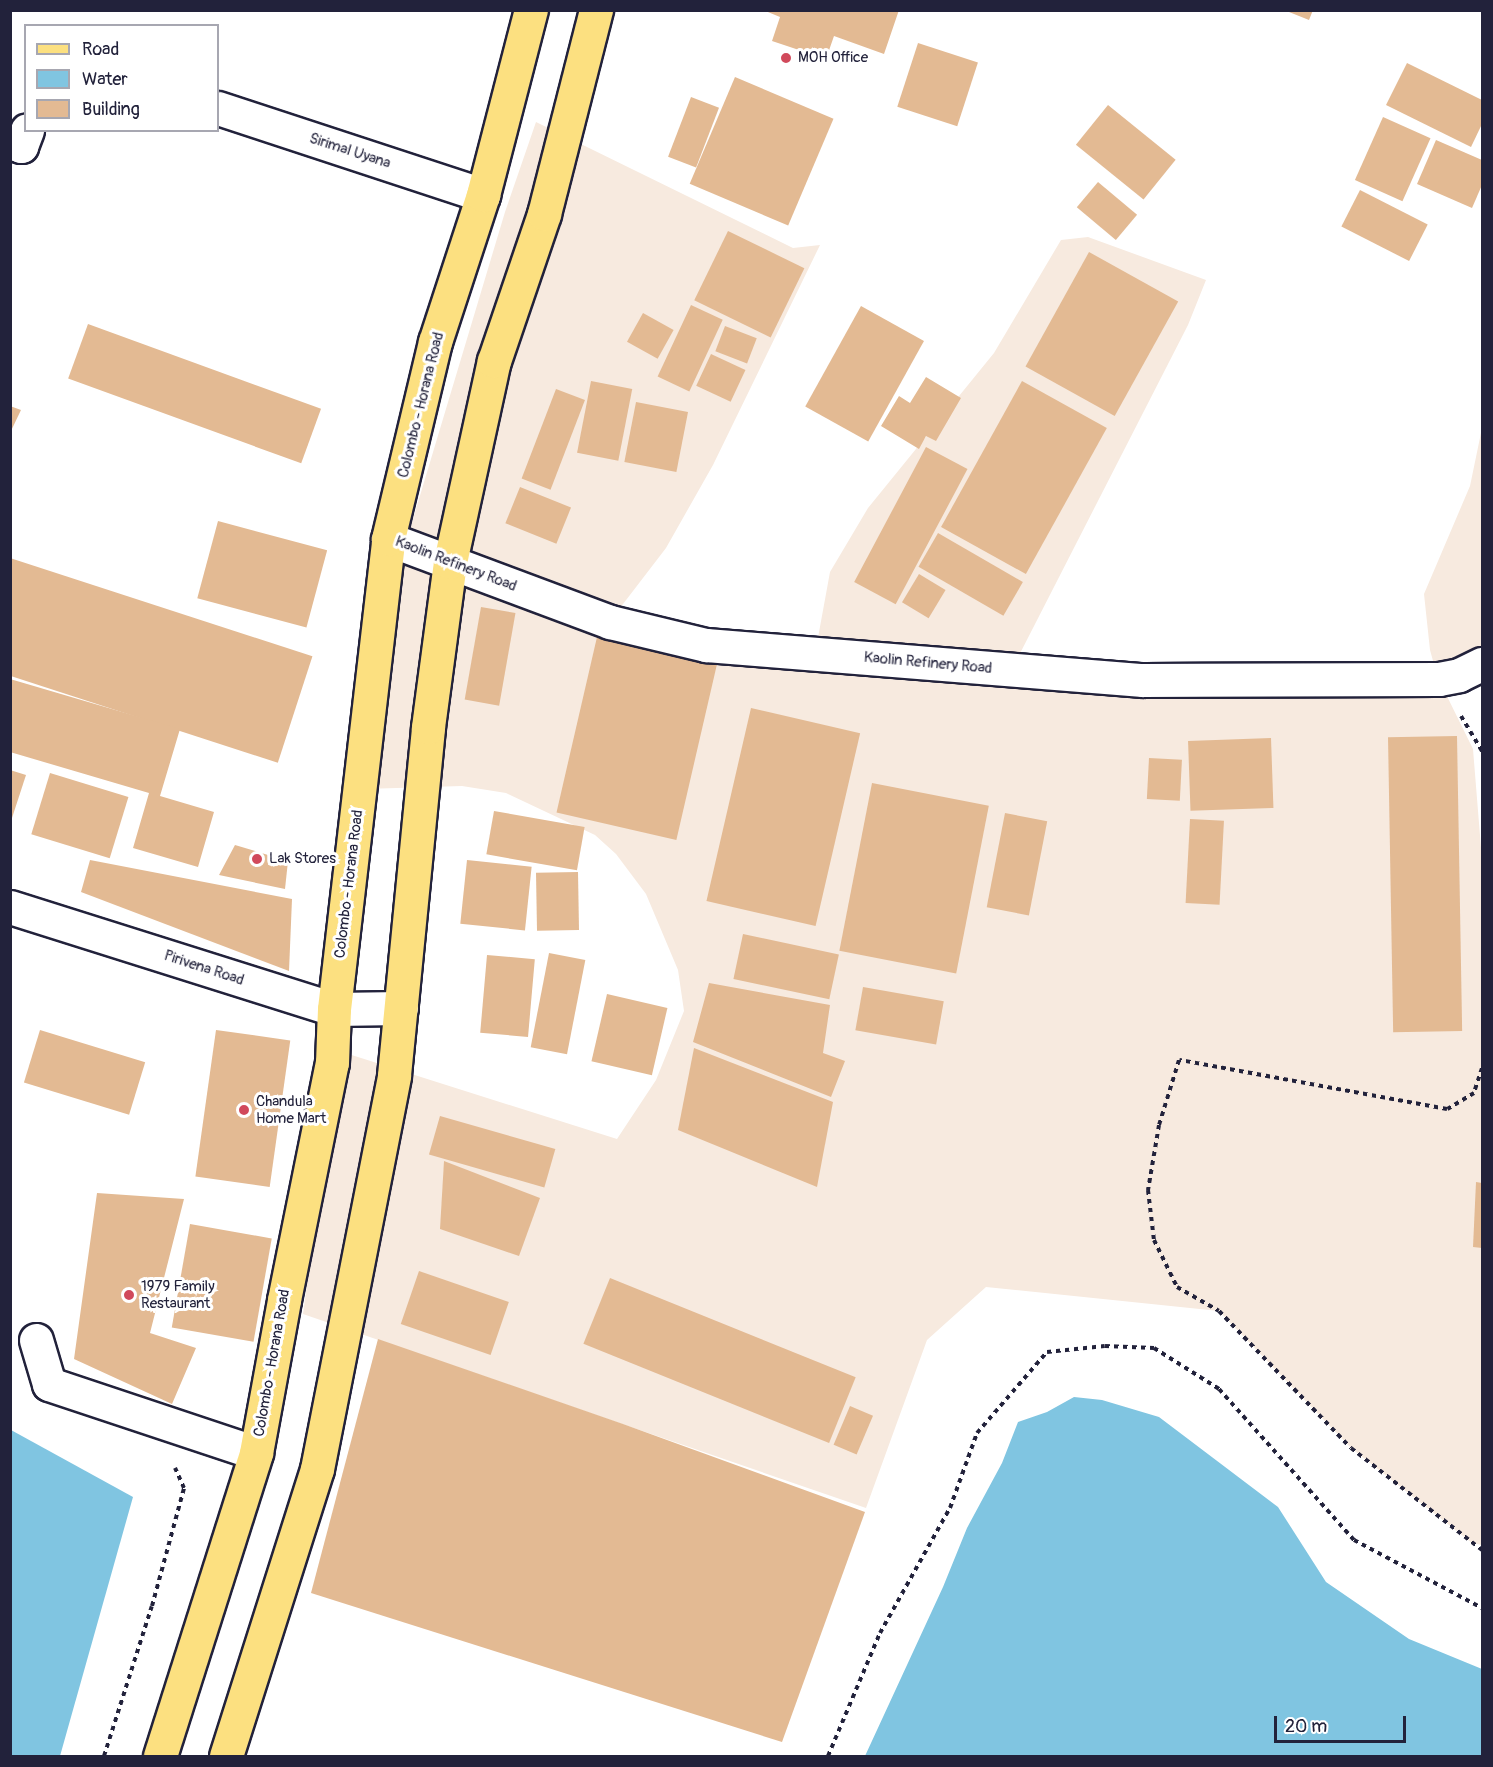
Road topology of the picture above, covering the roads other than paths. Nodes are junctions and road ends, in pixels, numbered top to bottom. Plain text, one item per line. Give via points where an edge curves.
1 (531, 10) edge
2 (596, 10) edge
3 (219, 108) edge
4 (26, 132) edge
5 (10, 141) edge
6 (483, 195) junction
7 (388, 539) junction
8 (450, 562) junction
9 (1482, 664) edge
10 (10, 907) edge
11 (401, 1008) junction
12 (334, 1009) junction
13 (36, 1340) dead end
14 (256, 1453) junction
15 (160, 1756) edge
16 (226, 1756) edge

1 - 6 main road, Colombo - Horana Road
2 - 8 main road via 544,213 494,361
3 - 6 street, Sirimal Uyana
4 - 5 street via 21,146
6 - 7 main road, Colombo - Horana Road via 435,342
7 - 8 street, Kaolin Refinery Road
7 - 12 main road, Colombo - Horana Road
8 - 9 street, Kaolin Refinery Road via 610,622 706,645 1143,680 1438,679
8 - 11 main road via 428,727
10 - 12 street, Pirivena Road
11 - 12 street, Pirivena Road
11 - 16 main road via 394,1075 317,1469
12 - 14 main road, Colombo - Horana Road via 332,1063
13 - 14 street via 49,1384
14 - 15 main road, Colombo - Horana Road

